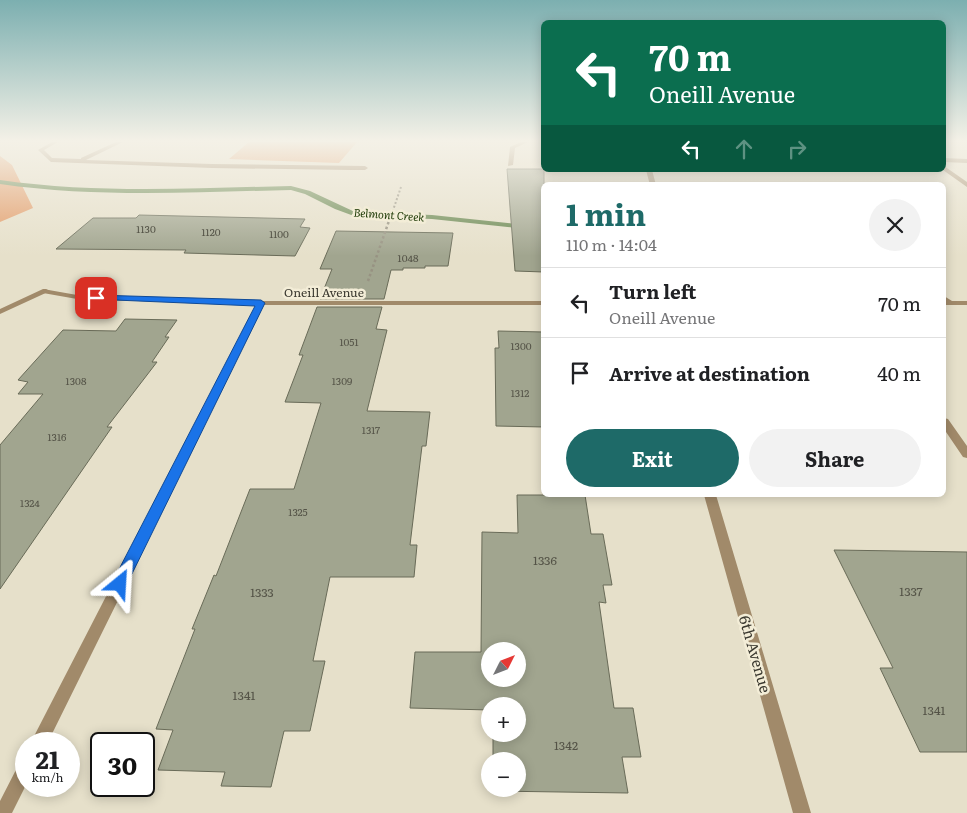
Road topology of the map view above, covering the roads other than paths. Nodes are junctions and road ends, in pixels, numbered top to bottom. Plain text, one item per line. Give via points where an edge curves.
1 (946, 302) edge
2 (261, 303) junction
3 (541, 303) edge
4 (967, 303) edge
5 (0, 312) edge
6 (946, 425) edge
7 (967, 454) edge
8 (711, 497) edge
9 (44, 732) edge
10 (15, 790) edge
11 (3, 813) edge
12 (802, 813) edge

1 - 4 street
2 - 3 street, Oneill Avenue
2 - 5 street, Oneill Avenue via 77,297 46,291
2 - 9 street
6 - 7 street
8 - 12 street, 6th Avenue
10 - 11 street

